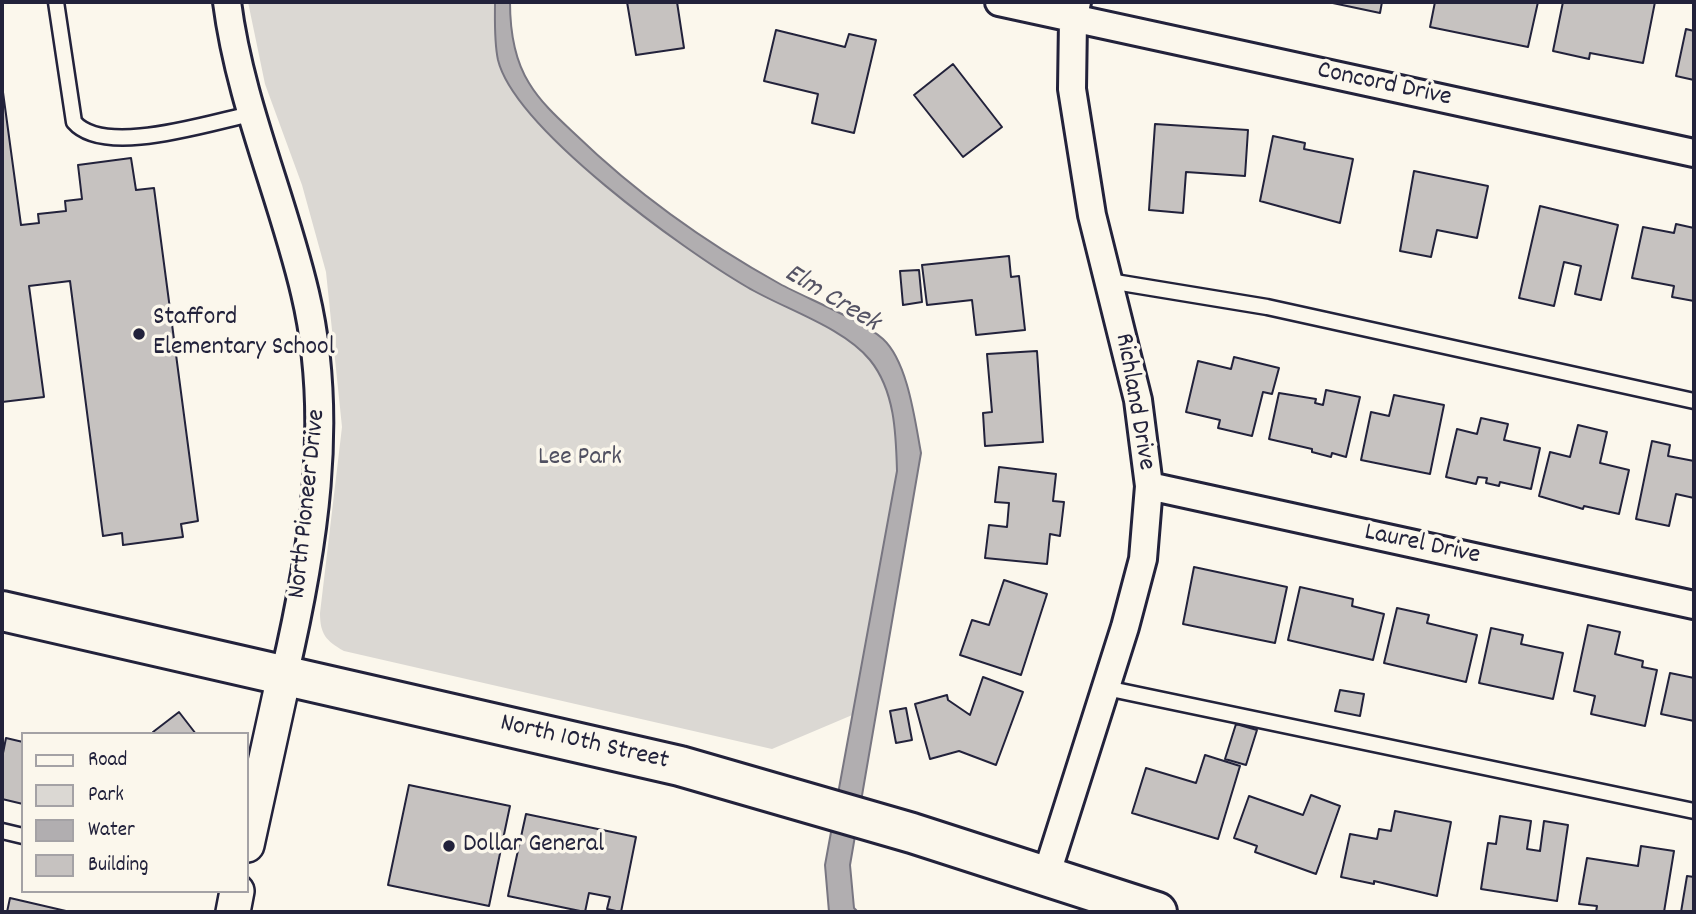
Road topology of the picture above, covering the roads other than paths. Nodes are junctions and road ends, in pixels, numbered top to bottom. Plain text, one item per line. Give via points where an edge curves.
1 (57, 2) edge
2 (227, 2) edge
3 (999, 2) edge
4 (1075, 11) edge
5 (251, 114) junction
6 (1694, 153) edge
7 (1109, 281) junction
8 (1694, 401) edge
9 (1149, 486) junction
10 (1694, 605) edge
11 (2, 611) edge
12 (284, 676) junction
13 (1106, 688) junction
14 (1694, 811) edge
15 (2, 831) edge
16 (21, 836) edge
17 (248, 840) edge
18 (1046, 876) junction
19 (237, 893) edge
20 (233, 912) edge
21 (1157, 912) edge

1 - 5 lane via 74,122 82,132 122,140
2 - 5 street, North Pioneer Drive
3 - 4 street, Concord Drive
4 - 6 street, Concord Drive
4 - 7 street, Richland Drive via 1072,89 1092,215
5 - 12 street, North Pioneer Drive via 305,293 321,395 318,478
7 - 8 lane via 1267,307
7 - 9 street, Richland Drive via 1138,400
9 - 10 street, Laurel Drive
9 - 13 street, Richland Drive via 1143,559
11 - 12 main road, North 10th Street
12 - 17 street, North Pioneer Drive
12 - 18 main road, North 10th Street via 681,766
13 - 14 lane
13 - 18 street, Richland Drive
15 - 16 lane
18 - 21 main road, North 10th Street
19 - 20 street

